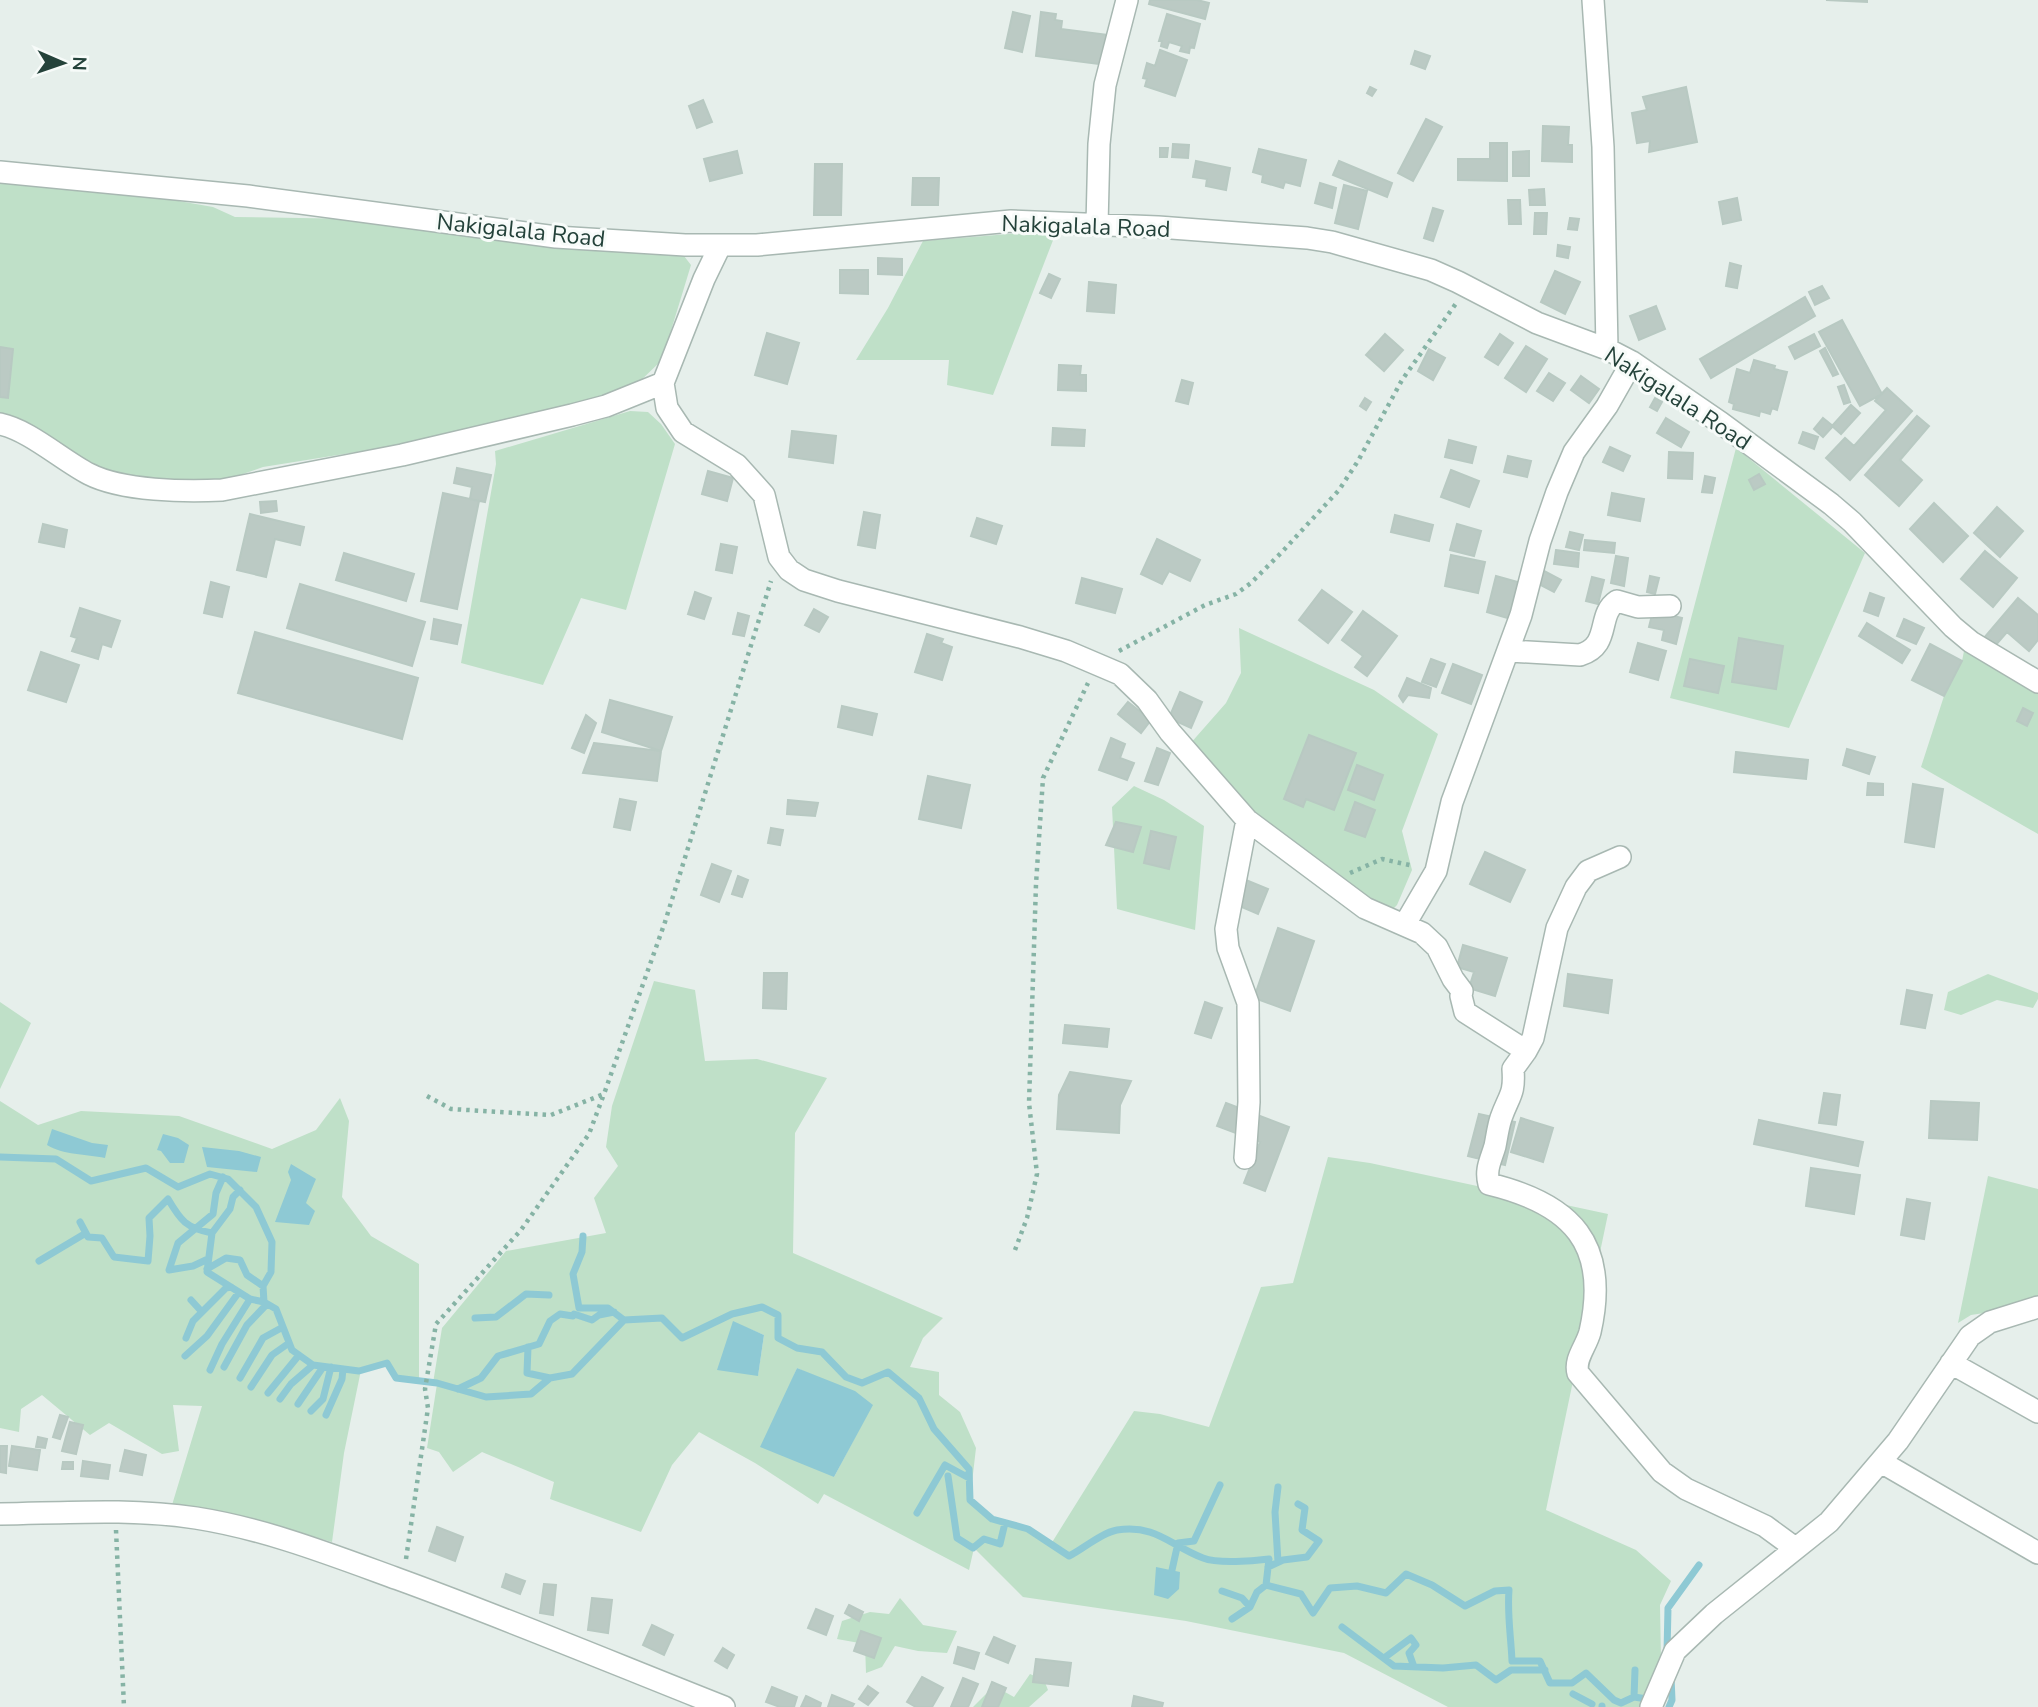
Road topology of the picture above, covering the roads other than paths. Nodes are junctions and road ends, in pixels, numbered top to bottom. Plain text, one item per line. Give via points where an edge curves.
1 (1126, 0) edge
2 (1593, 0) edge
3 (0, 172) edge
4 (1097, 225) junction
5 (720, 246) junction
6 (1607, 349) junction
7 (1632, 362) junction
8 (663, 383) junction
9 (0, 424) edge
10 (1670, 606) dead end
11 (1509, 651) junction
12 (2038, 682) edge
13 (1247, 820) junction
14 (1620, 857) dead end
15 (1405, 924) junction
16 (1526, 1051) junction
17 (1245, 1158) dead end
18 (2038, 1307) edge
19 (1951, 1363) junction
20 (2038, 1412) edge
21 (1881, 1462) junction
22 (0, 1514) edge
23 (1795, 1548) junction
24 (2038, 1553) edge
25 (724, 1707) edge
26 (1651, 1707) edge

1 - 4 street via 1105,85
2 - 6 street via 1603,147
3 - 5 street, Nakigalala Road via 248,196 556,237
4 - 5 street, Nakigalala Road via 1011,221
4 - 6 street, Nakigalala Road via 1244,232 1332,242 1432,270 1537,323
5 - 8 street
6 - 7 street, Nakigalala Road
7 - 11 street via 1574,452 1540,541
7 - 12 street, Nakigalala Road via 1831,504 1962,635
8 - 9 street via 572,415 222,490 161,489 106,481
8 - 13 street via 667,408 683,432 737,466 764,495 779,557 789,570 838,591 1066,651 1120,674
10 - 11 street via 1638,607 1617,601 1610,605 1598,646 1591,652
11 - 15 street via 1452,803 1436,871
13 - 15 street via 1365,908
13 - 17 street via 1226,929 1248,1003 1250,1102
14 - 16 street via 1588,871 1576,887 1557,928 1533,1038
15 - 16 street via 1437,947 1462,990 1465,1012
16 - 23 street via 1513,1069 1515,1088 1497,1129 1487,1178 1489,1184 1548,1206 1584,1240 1593,1261 1594,1297 1590,1330 1576,1364 1578,1373 1662,1472
18 - 19 street via 1975,1330
19 - 20 street
19 - 21 street
21 - 23 street via 1829,1522
21 - 24 street
22 - 25 street via 148,1512 197,1518 302,1544 522,1625
23 - 26 street via 1678,1648

